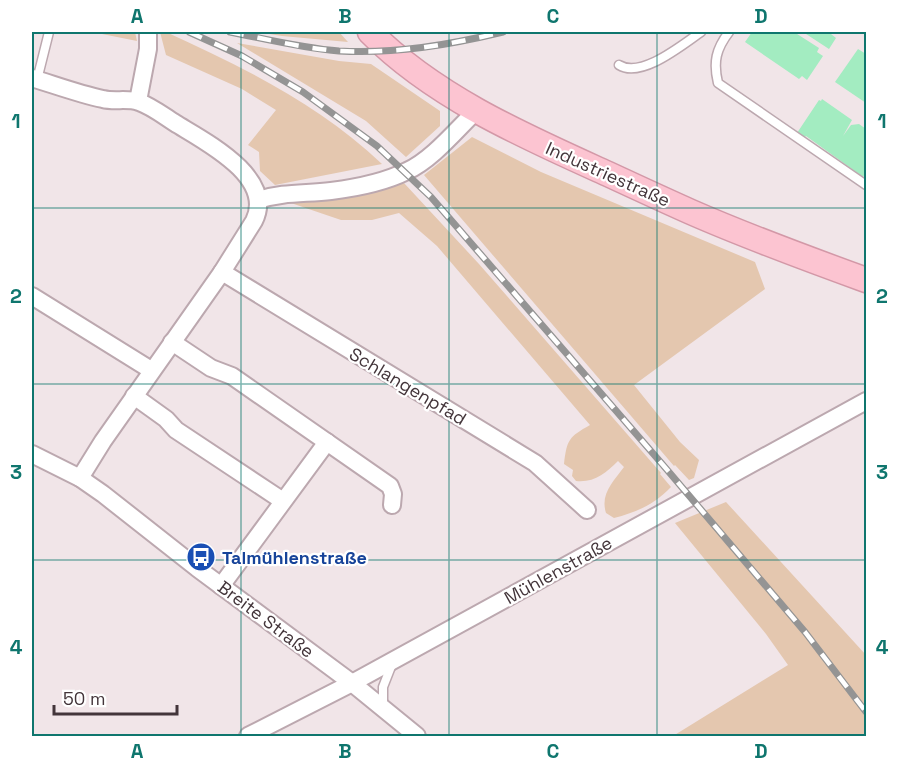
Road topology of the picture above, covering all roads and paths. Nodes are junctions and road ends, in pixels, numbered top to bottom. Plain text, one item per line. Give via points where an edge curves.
1 (49, 32) edge
2 (148, 32) edge
3 (370, 32) edge
4 (701, 32) edge
5 (729, 32) edge
6 (619, 65) dead end
7 (34, 79) edge
8 (138, 101) junction
9 (477, 110) junction
10 (867, 186) edge
11 (258, 200) junction
12 (222, 272) junction
13 (867, 280) edge
14 (32, 296) edge
15 (172, 342) junction
16 (152, 370) junction
17 (134, 396) junction
18 (867, 401) edge
19 (327, 442) junction
20 (32, 454) edge
21 (80, 478) junction
22 (283, 501) junction
23 (392, 505) dead end
24 (587, 510) dead end
25 (221, 586) junction
26 (393, 660) junction
27 (352, 683) junction
28 (384, 709) junction
29 (248, 736) edge
30 (417, 736) edge

1 - 7 lane
2 - 8 street
3 - 9 main road, Industriestraße via 404,61
4 - 6 lane via 640,68 625,69
5 - 10 lane via 721,42 714,66 718,83
7 - 8 street via 105,100
8 - 11 street via 223,152 241,169
9 - 11 street via 422,162 407,171 333,191 277,194
9 - 13 main road, Industriestraße via 541,144 693,213
11 - 12 street via 258,213
12 - 15 street
12 - 24 street, Schlangenpfad via 535,463
14 - 16 street
15 - 16 street
15 - 19 street via 211,368 232,376
16 - 17 street
17 - 21 street
17 - 22 street via 176,430
18 - 26 street, Mühlenstraße
19 - 22 street
19 - 23 street via 390,486
20 - 21 street, Breite Straße
21 - 25 street, Breite Straße
22 - 25 street
25 - 27 street, Breite Straße
26 - 27 street, Mühlenstraße
26 - 28 lane via 382,687
27 - 28 street, Breite Straße
27 - 29 street, Mühlenstraße
28 - 30 street, Breite Straße

